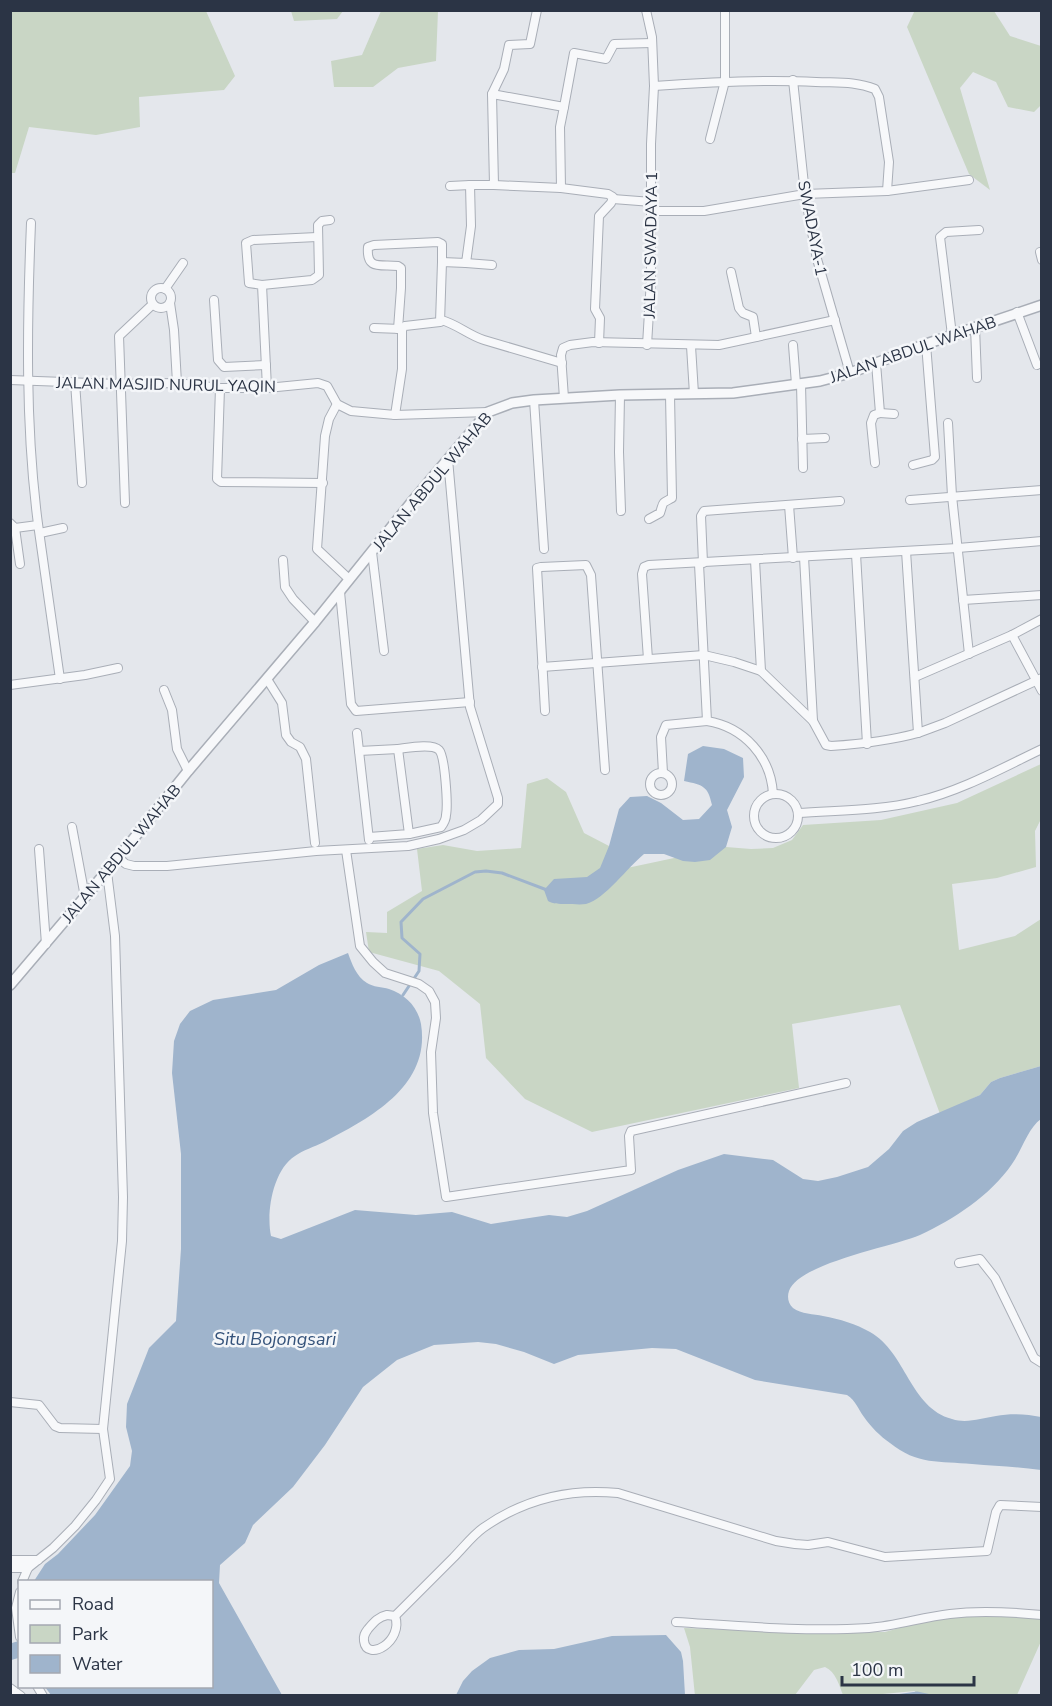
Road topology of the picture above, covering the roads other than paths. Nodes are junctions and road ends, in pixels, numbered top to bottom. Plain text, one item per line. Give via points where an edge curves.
1 (537, 10) edge
2 (646, 10) edge
3 (725, 10) edge
4 (652, 43) junction
5 (793, 80) junction
6 (725, 81) junction
7 (654, 86) junction
8 (492, 94) junction
9 (564, 107) junction
10 (710, 139) dead end
11 (969, 180) dead end
12 (470, 185) junction
13 (494, 185) junction
14 (450, 186) dead end
15 (561, 188) junction
16 (887, 191) junction
17 (805, 194) junction
18 (613, 199) junction
19 (652, 206) junction
20 (330, 219) dead end
21 (31, 223) dead end
22 (979, 230) dead end
23 (317, 237) junction
24 (442, 262) junction
25 (183, 263) dead end
26 (466, 263) junction
27 (492, 265) dead end
28 (730, 272) dead end
29 (262, 285) junction
30 (165, 289) junction
31 (214, 300) dead end
32 (170, 303) junction
33 (153, 304) junction
34 (1041, 305) edge
35 (1017, 312) junction
36 (441, 320) junction
37 (837, 326) junction
38 (975, 327) junction
39 (374, 328) dead end
40 (400, 329) junction
41 (952, 335) junction
42 (756, 337) junction
43 (599, 343) junction
44 (926, 344) junction
45 (647, 345) junction
46 (793, 345) dead end
47 (692, 346) junction
48 (562, 363) junction
49 (876, 363) junction
50 (266, 365) junction
51 (1037, 365) dead end
52 (850, 374) junction
53 (977, 378) dead end
54 (10, 380) edge
55 (29, 382) junction
56 (75, 382) junction
57 (177, 383) junction
58 (119, 384) junction
59 (799, 384) junction
60 (220, 388) junction
61 (267, 388) junction
62 (694, 394) junction
63 (620, 395) junction
64 (670, 395) junction
65 (564, 398) junction
66 (534, 400) junction
67 (337, 404) junction
68 (488, 412) junction
69 (880, 413) junction
70 (894, 414) dead end
71 (395, 415) junction
72 (948, 423) dead end
73 (825, 438) dead end
74 (802, 439) junction
75 (448, 459) junction
76 (875, 463) dead end
77 (913, 465) dead end
78 (803, 468) dead end
79 (82, 483) dead end
80 (323, 483) junction
81 (1041, 490) edge
82 (952, 496) junction
83 (910, 500) dead end
84 (840, 501) dead end
85 (125, 503) dead end
86 (789, 506) junction
87 (621, 512) dead end
88 (649, 519) dead end
89 (13, 525) edge
90 (63, 528) dead end
91 (39, 529) junction
92 (1041, 541) edge
93 (958, 548) junction
94 (544, 549) dead end
95 (906, 551) junction
96 (372, 552) junction
97 (856, 554) junction
98 (804, 557) junction
99 (792, 558) junction
100 (284, 560) dead end
101 (755, 560) junction
102 (20, 564) dead end
103 (701, 564) junction
104 (349, 579) junction
105 (340, 592) junction
106 (1041, 595) edge
107 (963, 600) junction
108 (1041, 619) edge
109 (315, 622) junction
110 (1012, 635) junction
111 (384, 651) dead end
112 (969, 654) junction
113 (705, 655) junction
114 (648, 659) junction
115 (598, 663) junction
116 (542, 667) junction
117 (118, 668) dead end
118 (761, 672) junction
119 (915, 677) junction
120 (60, 679) junction
121 (267, 679) junction
122 (1039, 680) edge
123 (10, 685) edge
124 (164, 690) dead end
125 (1041, 691) edge
126 (470, 702) junction
127 (545, 711) dead end
128 (707, 721) junction
129 (813, 721) junction
130 (357, 733) dead end
131 (918, 733) junction
132 (867, 744) junction
133 (398, 749) junction
134 (1041, 749) edge
135 (358, 752) junction
136 (605, 770) dead end
137 (188, 771) junction
138 (663, 773) dead end
139 (773, 794) junction
140 (798, 813) junction
141 (72, 827) dead end
142 (409, 834) junction
143 (369, 837) junction
144 (315, 843) dead end
145 (370, 848) junction
146 (39, 849) dead end
147 (346, 850) junction
148 (118, 858) junction
149 (107, 872) junction
150 (85, 897) junction
151 (46, 944) junction
152 (10, 985) edge
153 (846, 1083) dead end
154 (959, 1263) dead end
155 (1041, 1363) edge
156 (10, 1402) edge
157 (103, 1429) junction
158 (1041, 1508) edge
159 (10, 1560) edge
160 (38, 1560) junction
161 (10, 1568) edge
162 (28, 1568) junction
163 (22, 1580) edge
164 (18, 1600) edge
165 (1041, 1615) edge
166 (395, 1616) junction
167 (676, 1622) dead end
168 (18, 1625) edge
169 (10, 1688) edge
170 (21, 1695) edge

1 - 8 street via 530,44 509,45 504,69
2 - 4 street, JALAN SWADAYA 1
3 - 6 street
4 - 7 street, JALAN SWADAYA 1
4 - 9 street via 612,45 606,59 574,53
5 - 6 street
5 - 16 street via 850,82 875,89 889,162
5 - 17 street, SWADAYA-1
6 - 7 street
6 - 10 street
7 - 19 street, JALAN SWADAYA 1
8 - 9 street
8 - 13 street
9 - 15 street via 560,127
11 - 16 street
12 - 13 street
12 - 14 street
12 - 26 street via 471,226
13 - 15 street
15 - 18 street via 608,194
16 - 17 street
17 - 19 street via 704,211
17 - 37 street, SWADAYA-1 via 817,259
18 - 19 street
18 - 43 street via 599,216 595,309 600,318
19 - 45 street, JALAN SWADAYA 1
20 - 23 street via 320,222
21 - 55 street
22 - 41 street via 946,232 940,237
23 - 29 street via 317,278
23 - 29 street via 246,243 249,283
24 - 26 street
24 - 36 street
24 - 40 street via 442,244 438,242 368,247 371,263 400,268
25 - 30 street
26 - 27 street
28 - 42 street via 739,308 753,318
29 - 50 street
30 - 32 street via 171,295
30 - 33 street via 155,291 151,297
31 - 50 street via 220,364
32 - 33 street via 162,308
32 - 57 street
33 - 58 street via 119,336
34 - 35 street, JALAN ABDUL WAHAB
35 - 38 street, JALAN ABDUL WAHAB
35 - 51 street
36 - 40 street
36 - 48 street via 452,322 474,337
37 - 42 street
37 - 52 street, SWADAYA-1
38 - 41 street, JALAN ABDUL WAHAB
38 - 53 street
39 - 40 street
40 - 71 street via 402,369
41 - 44 street, JALAN ABDUL WAHAB
42 - 47 street
43 - 45 street
43 - 48 street via 566,346
44 - 49 street, JALAN ABDUL WAHAB
44 - 77 street via 935,457
45 - 47 street
46 - 59 street
47 - 62 street
48 - 65 street
49 - 52 street, JALAN ABDUL WAHAB
49 - 69 street
50 - 61 street
52 - 59 street, JALAN ABDUL WAHAB
54 - 55 street, JALAN MASJID NURUL YAQIN
55 - 56 street, JALAN MASJID NURUL YAQIN
55 - 91 street
56 - 58 street, JALAN MASJID NURUL YAQIN
56 - 79 street
57 - 58 street, JALAN MASJID NURUL YAQIN
57 - 60 street, JALAN MASJID NURUL YAQIN
58 - 85 street
59 - 62 street, JALAN ABDUL WAHAB
59 - 74 street
60 - 61 street, JALAN MASJID NURUL YAQIN
60 - 80 street via 217,479
61 - 67 street, JALAN MASJID NURUL YAQIN via 318,383 327,387
62 - 64 street, JALAN ABDUL WAHAB
63 - 64 street, JALAN ABDUL WAHAB
63 - 65 street, JALAN ABDUL WAHAB
63 - 87 street
64 - 88 street via 672,498
65 - 66 street, JALAN ABDUL WAHAB
66 - 68 street, JALAN ABDUL WAHAB
66 - 94 street
67 - 71 street via 351,411
67 - 80 street via 325,436
68 - 71 street
68 - 75 street, JALAN ABDUL WAHAB
69 - 70 street
69 - 76 street via 874,415 871,423
72 - 82 street
73 - 74 street
74 - 78 street
75 - 96 street, JALAN ABDUL WAHAB
75 - 126 street
80 - 104 street via 317,549
81 - 82 street
82 - 83 street
82 - 93 street
84 - 86 street
86 - 99 street
86 - 103 street via 704,511
89 - 91 street
89 - 102 street
90 - 91 street
91 - 120 street
92 - 93 street
93 - 95 street
93 - 107 street
95 - 97 street
95 - 119 street
96 - 104 street, JALAN ABDUL WAHAB
96 - 111 street
97 - 98 street
97 - 132 street
98 - 99 street
98 - 129 street
99 - 101 street
100 - 109 street via 285,587
101 - 103 street
101 - 118 street
103 - 113 street
103 - 114 street via 645,567 642,574
104 - 105 street, JALAN ABDUL WAHAB
105 - 109 street, JALAN ABDUL WAHAB
105 - 126 street via 351,704 356,711
106 - 107 street
107 - 112 street
108 - 110 street
109 - 121 street, JALAN ABDUL WAHAB
110 - 112 street
110 - 122 street
112 - 119 street
113 - 114 street
113 - 118 street
113 - 128 street
114 - 115 street
115 - 116 street
115 - 116 street via 589,567 540,567 537,571
115 - 136 street
116 - 127 street
117 - 120 street
118 - 129 street
119 - 131 street
120 - 123 street
121 - 137 street, JALAN ABDUL WAHAB
121 - 144 street via 282,703 286,735 300,747 306,759
122 - 125 street
122 - 131 street
124 - 137 street via 172,710 177,750
126 - 145 street via 498,804 481,820 439,839
128 - 138 street via 666,725 661,737
128 - 139 street via 730,728 751,743 769,773
129 - 132 street via 826,745
130 - 135 street
131 - 132 street
133 - 135 street
133 - 142 street
133 - 142 street via 435,748 441,753 444,767 445,822 441,827
134 - 140 street via 961,787 915,802
135 - 143 street
137 - 148 street, JALAN ABDUL WAHAB
139 - 140 street via 790,798
139 - 140 street via 758,804 754,813 755,823 767,837 786,837 798,822
141 - 150 street
142 - 143 street
143 - 145 street
145 - 147 street
146 - 151 street
147 - 148 street via 167,866 134,866
147 - 153 street via 360,946 385,973 419,984 435,1002 431,1052 433,1113 446,1197 631,1170 631,1131
148 - 149 street, JALAN ABDUL WAHAB
149 - 150 street, JALAN ABDUL WAHAB
149 - 157 street via 116,936 123,1210
150 - 151 street, JALAN ABDUL WAHAB
151 - 152 street, JALAN ABDUL WAHAB
154 - 155 street via 980,1259 995,1278 1034,1358
156 - 157 street via 39,1405 60,1428
157 - 160 street via 110,1479 75,1526
158 - 166 street via 1000,1505 987,1551 885,1557 828,1542 808,1545 776,1540 618,1493 562,1493 534,1501 482,1529
159 - 160 street
160 - 162 street
161 - 162 street
162 - 163 street
164 - 168 street
165 - 167 street via 952,1614 852,1629
166 - 166 street via 396,1633 380,1650 365,1647 364,1633 380,1616
169 - 170 street

